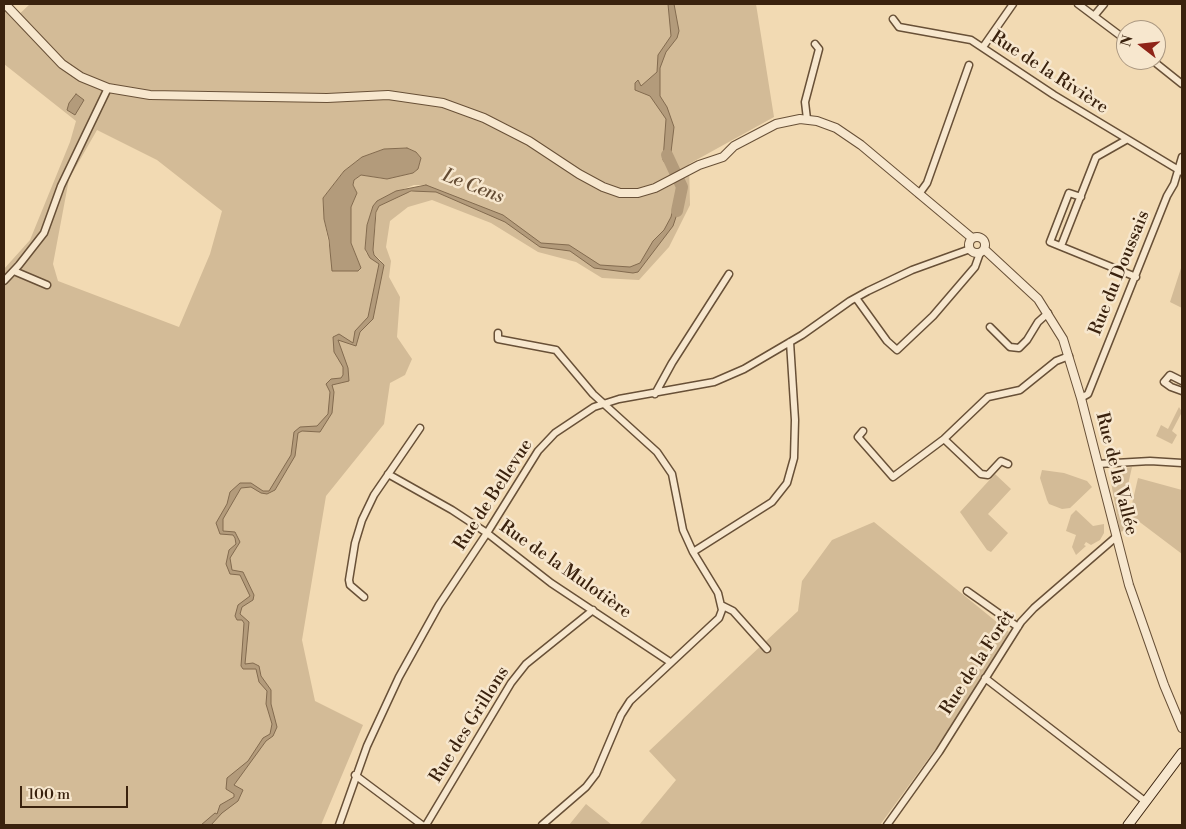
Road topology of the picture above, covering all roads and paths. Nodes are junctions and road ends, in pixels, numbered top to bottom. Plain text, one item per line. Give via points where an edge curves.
1 (5, 4) edge
2 (1013, 4) edge
3 (1078, 4) edge
4 (1104, 4) edge
5 (1094, 16) junction
6 (893, 19) dead end
7 (1116, 32) edge
8 (815, 44) dead end
9 (982, 47) junction
10 (969, 65) dead end
11 (1164, 70) edge
12 (1182, 84) edge
13 (108, 88) junction
14 (807, 119) junction
15 (1126, 140) junction
16 (1182, 157) edge
17 (1181, 171) edge
18 (919, 194) junction
19 (1081, 197) junction
20 (972, 238) junction
21 (1061, 246) junction
22 (970, 249) junction
23 (982, 251) junction
24 (14, 271) junction
25 (729, 274) dead end
26 (1136, 276) junction
27 (4, 281) edge
28 (47, 285) dead end
29 (856, 298) junction
30 (1048, 313) junction
31 (990, 327) dead end
32 (498, 333) dead end
33 (790, 342) junction
34 (1069, 356) junction
35 (1182, 382) edge
36 (1182, 391) edge
37 (655, 394) junction
38 (1081, 398) junction
39 (603, 404) junction
40 (420, 428) dead end
41 (863, 431) dead end
42 (944, 439) junction
43 (1182, 463) edge
44 (1008, 464) dead end
45 (1098, 464) junction
46 (388, 474) junction
47 (488, 533) junction
48 (1116, 537) junction
49 (693, 552) junction
50 (967, 591) dead end
51 (364, 597) dead end
52 (722, 605) junction
53 (593, 610) junction
54 (1018, 627) junction
55 (767, 649) dead end
56 (670, 662) junction
57 (985, 678) junction
58 (1182, 728) edge
59 (1182, 753) edge
60 (355, 775) junction
61 (1146, 802) junction
62 (339, 825) edge
63 (422, 825) edge
64 (426, 825) edge
65 (542, 825) edge
66 (887, 825) edge
67 (1128, 825) edge

1 - 13 street via 62,64
2 - 9 street
3 - 5 street
4 - 5 street
5 - 7 street
6 - 9 street, Rue de la Rivière via 899,27 971,40
8 - 14 street via 819,49 805,102
9 - 15 street, Rue de la Rivière
10 - 18 street via 928,183
11 - 12 street
13 - 14 street via 150,95 327,98 376,94 443,103 484,118 529,141 615,192 638,193 655,188 699,164 723,157 734,146 764,130 781,123
13 - 24 street via 61,186 44,233
14 - 18 street via 847,134
15 - 17 street, Rue de la Rivière
15 - 19 street via 1096,157
16 - 17 street, Rue du Doussais
17 - 26 street, Rue du Doussais
18 - 20 street
19 - 21 street
19 - 21 street via 1069,193 1050,242
20 - 22 street
20 - 23 street via 978,236 983,239 986,244
21 - 26 street
22 - 23 street via 974,253
22 - 29 street, Rue de Bellevue via 912,270
23 - 29 street via 975,267 933,316 897,350
23 - 30 street, Rue de la Vallée via 1038,299
24 - 27 street
24 - 28 street
25 - 37 street
26 - 38 street, Rue du Doussais via 1088,394
29 - 33 street, Rue de Bellevue
30 - 31 street via 1019,348 1010,346
30 - 34 street, Rue de la Vallée
32 - 39 street via 498,339 556,350
33 - 37 street, Rue de Bellevue via 744,370 714,382
33 - 49 street via 795,420 794,458 788,483 772,502
34 - 38 street, Rue de la Vallée
34 - 42 street via 1056,361 1020,390 988,397
35 - 36 street via 1170,375 1164,382
37 - 39 street, Rue de Bellevue
38 - 45 street, Rue de la Vallée
39 - 47 street, Rue de Bellevue via 574,418 538,451
39 - 49 street via 665,461 676,488 683,530
40 - 46 street
41 - 42 street via 858,436 893,477
42 - 44 street via 981,474 988,475 1001,462
43 - 45 street via 1150,460
45 - 48 street, Rue de la Vallée
46 - 47 street, Rue de la Mulotière
46 - 51 street via 374,495 355,543 350,586
47 - 53 street, Rue de la Mulotière
47 - 60 street, Rue de Bellevue via 439,605 398,677
48 - 54 street, Rue de la Forêt via 1034,608
48 - 58 street, Rue de la Vallée via 1133,599
49 - 52 street
50 - 54 street
52 - 55 street via 733,611
52 - 56 street via 715,624
53 - 56 street, Rue de la Mulotière
53 - 64 street, Rue des Grillons via 526,664 511,683
54 - 57 street, Rue de la Forêt
56 - 65 street via 630,701 596,774 586,787
57 - 61 street
57 - 66 street, Rue de la Forêt
59 - 61 main road
60 - 62 street, Rue de Bellevue
60 - 63 street
61 - 67 main road

